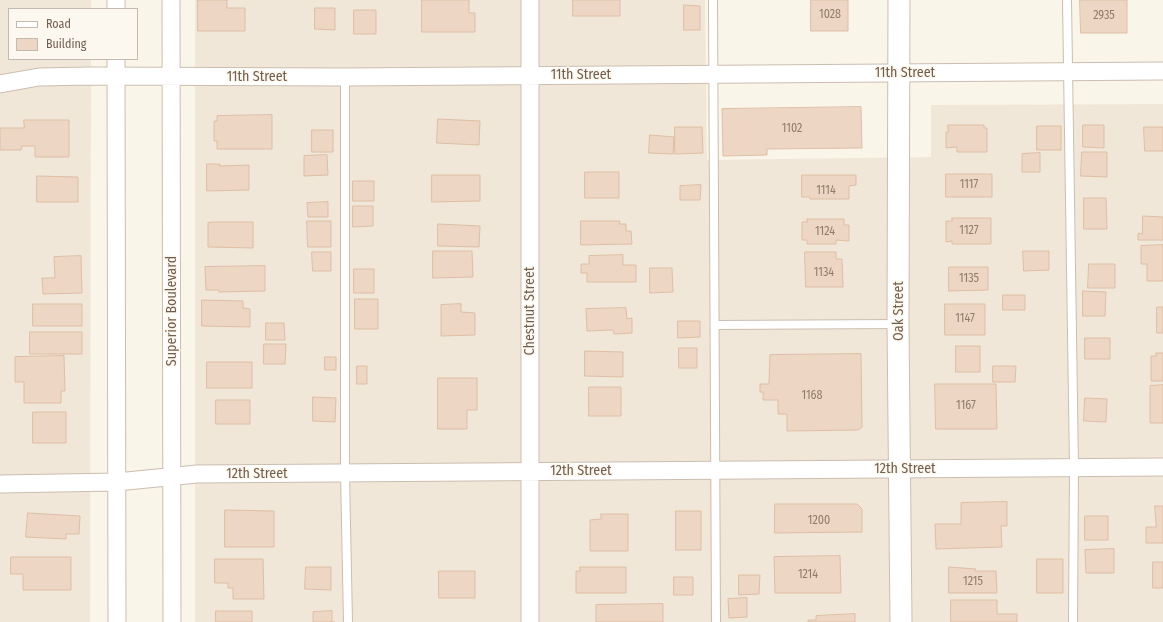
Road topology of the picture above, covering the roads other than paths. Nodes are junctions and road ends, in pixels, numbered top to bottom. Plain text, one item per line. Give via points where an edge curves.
1 (171, 0) edge
2 (530, 0) edge
3 (713, 0) edge
4 (899, 0) edge
5 (1067, 0) edge
6 (116, 60) edge
7 (1163, 71) edge
8 (1067, 72) junction
9 (899, 73) junction
10 (713, 74) junction
11 (531, 75) junction
12 (116, 76) junction
13 (171, 76) junction
14 (345, 77) junction
15 (0, 84) edge
16 (898, 324) junction
17 (715, 325) junction
18 (1074, 467) junction
19 (1163, 467) edge
20 (900, 469) junction
21 (716, 470) junction
22 (530, 472) junction
23 (345, 473) junction
24 (172, 476) junction
25 (117, 482) junction
26 (0, 484) edge
27 (117, 622) edge
28 (172, 622) edge
29 (348, 622) edge
30 (530, 622) edge
31 (716, 622) edge
32 (901, 622) edge
33 (1073, 622) edge

1 - 13 street, Superior Boulevard
2 - 11 street, Chestnut Street
3 - 10 lane
4 - 9 street, Oak Street
5 - 8 lane
6 - 12 street
7 - 8 street, 11th Street
8 - 9 street, 11th Street
8 - 18 lane
9 - 10 street, 11th Street
9 - 16 street, Oak Street
10 - 11 street, 11th Street
10 - 17 lane
11 - 14 street, 11th Street
11 - 22 street, Chestnut Street
12 - 13 street, 11th Street
12 - 15 street, 11th Street via 39,77
12 - 25 street
13 - 14 street, 11th Street
13 - 24 street, Superior Boulevard
14 - 23 lane
16 - 17 lane
16 - 20 street, Oak Street
17 - 21 lane
18 - 19 street, 12th Street
18 - 20 street, 12th Street
18 - 33 lane
20 - 21 street, 12th Street
20 - 32 street, Oak Street
21 - 22 street, 12th Street
21 - 31 lane
22 - 23 street, 12th Street
22 - 30 street, Chestnut Street
23 - 24 street, 12th Street
23 - 29 lane
24 - 25 street, 12th Street
24 - 28 street, Superior Boulevard
25 - 26 street, 12th Street
25 - 27 street

